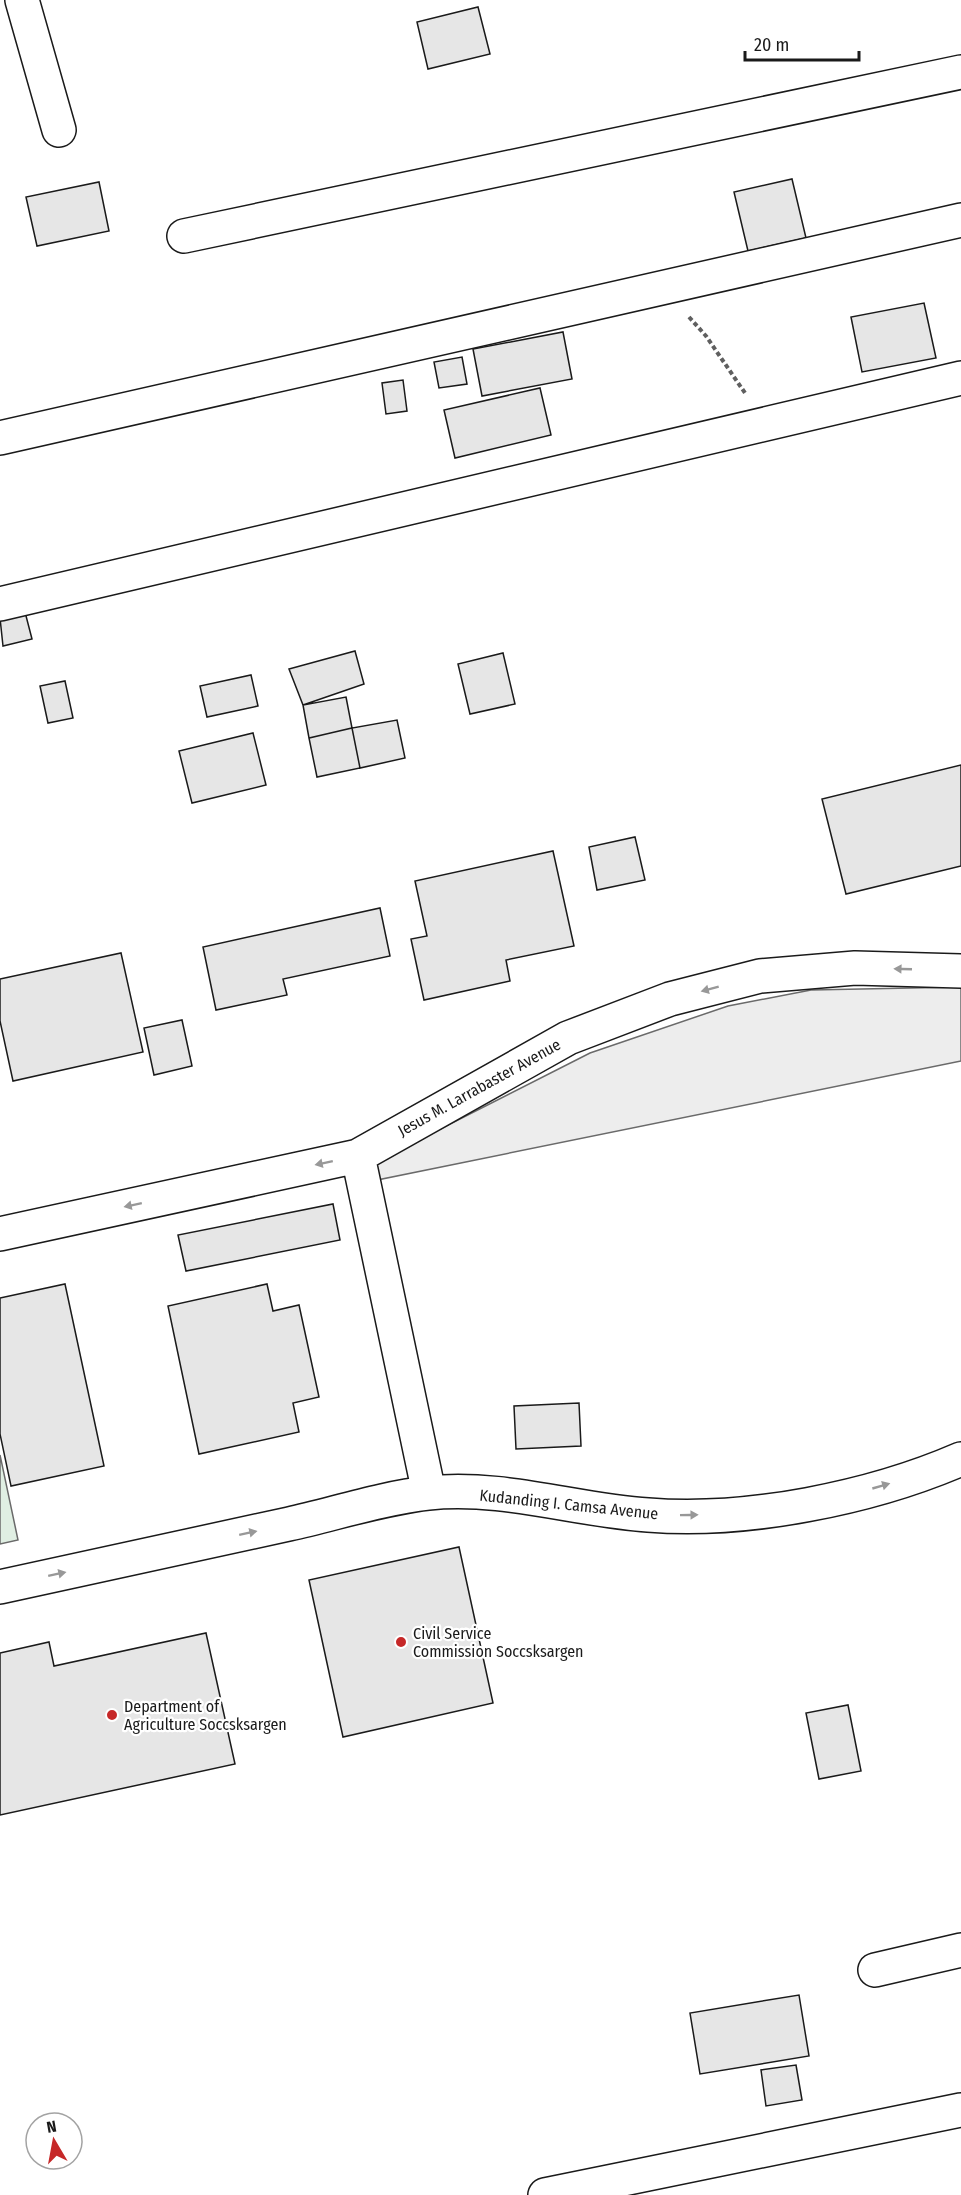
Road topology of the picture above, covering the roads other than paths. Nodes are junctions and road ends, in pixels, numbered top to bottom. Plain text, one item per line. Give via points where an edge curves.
1 (22, 0) edge
2 (961, 72) edge
3 (59, 130) dead end
4 (961, 220) edge
5 (184, 236) dead end
6 (961, 378) edge
7 (0, 438) edge
8 (0, 604) edge
9 (961, 971) edge
10 (358, 1156) junction
11 (0, 1234) edge
12 (961, 1459) edge
13 (429, 1493) junction
14 (0, 1587) edge
15 (961, 1950) edge
16 (875, 1970) dead end
17 (961, 2110) edge
18 (545, 2195) edge

1 - 3 street
2 - 5 street
4 - 7 street
6 - 8 street
9 -> 10 street, Jesus M. Larrabaster Avenue via 855,968 760,976 670,999 568,1038
10 -> 11 street, Jesus M. Larrabaster Avenue
10 - 13 street
13 -> 12 street, Kudanding I. Camsa Avenue via 506,1494 650,1515 715,1514 776,1509 843,1497
14 -> 13 street, Kudanding I. Camsa Avenue
15 - 16 street
17 - 18 street

